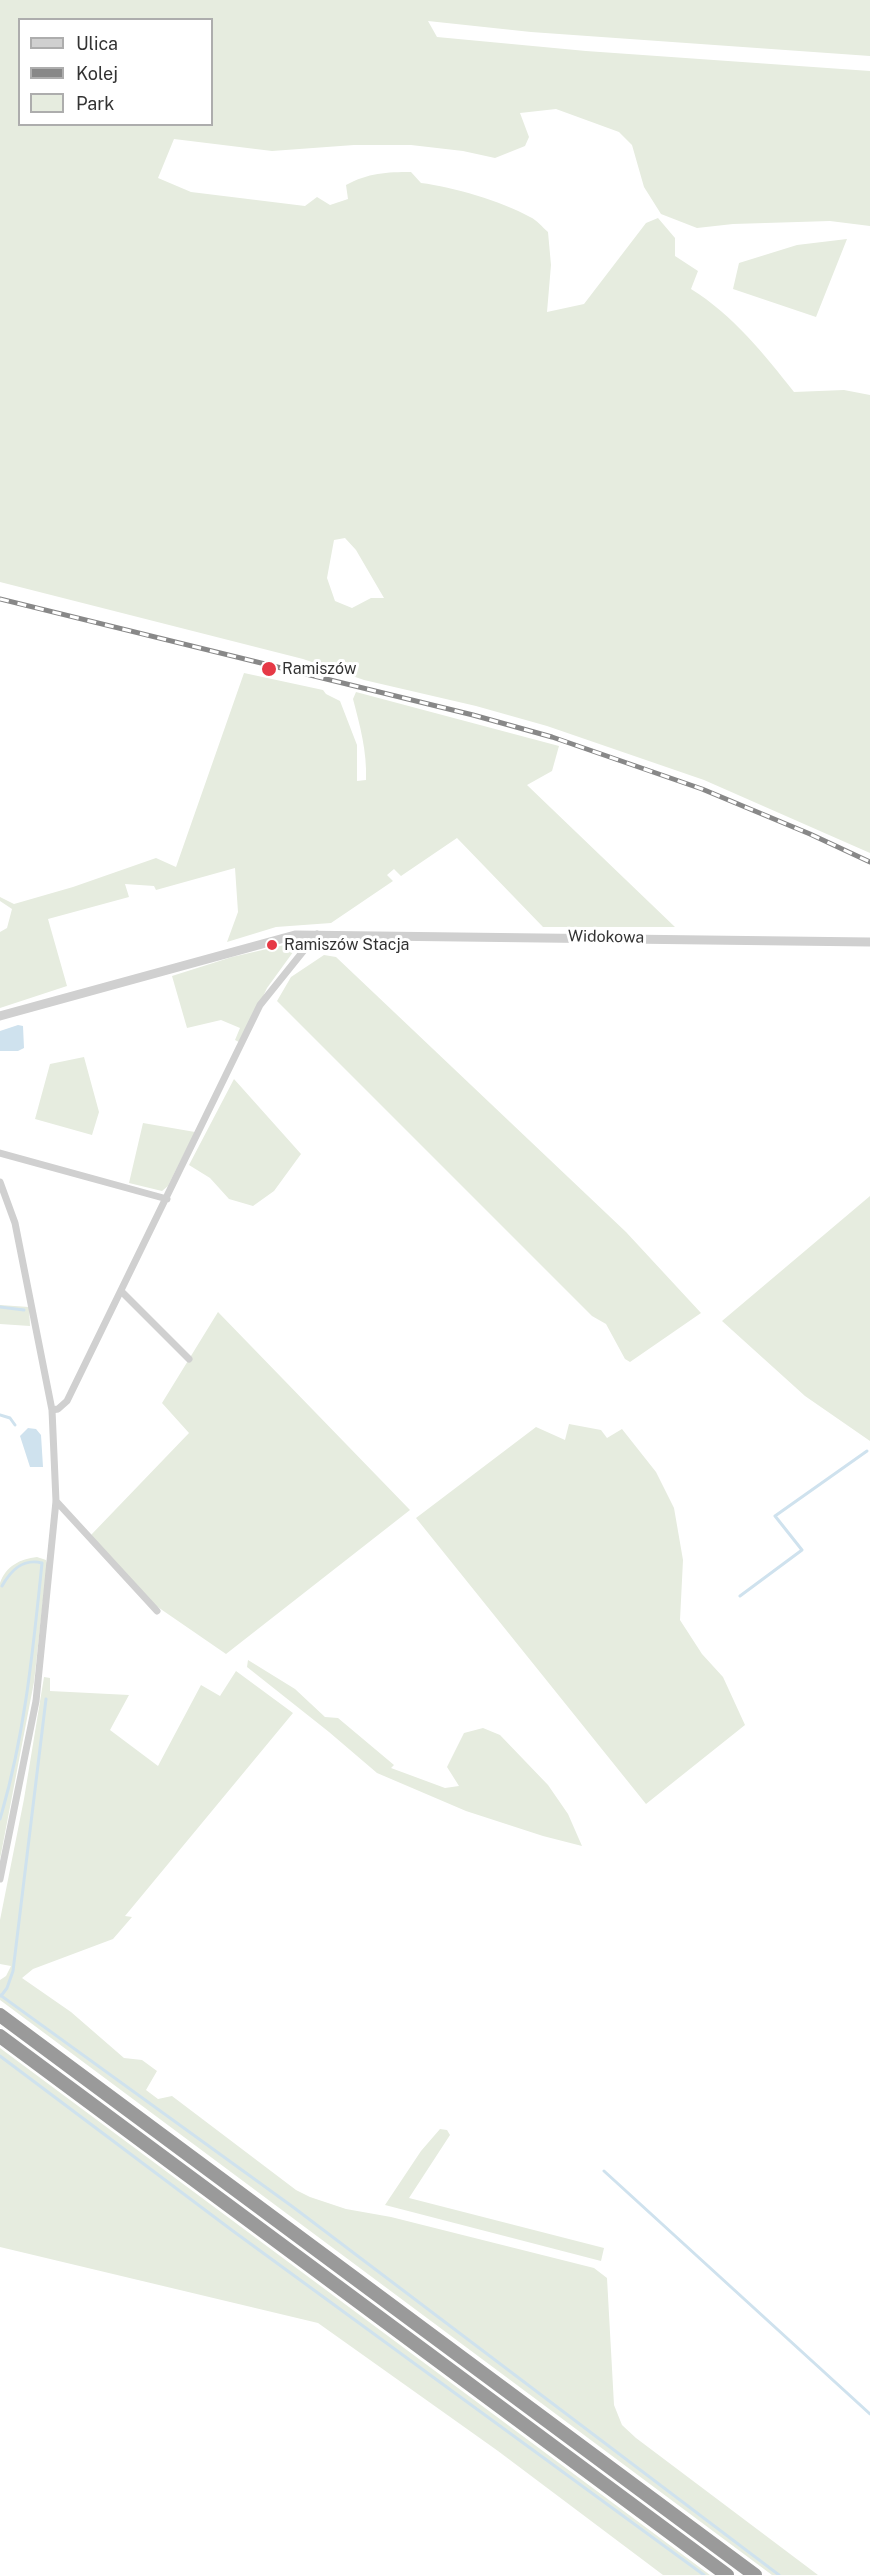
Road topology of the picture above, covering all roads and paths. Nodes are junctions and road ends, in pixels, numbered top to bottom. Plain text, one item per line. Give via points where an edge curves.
1 (317, 934) junction
2 (870, 942) edge
3 (0, 1016) edge
4 (0, 1153) edge
5 (0, 1182) edge
6 (167, 1199) junction
7 (121, 1291) junction
8 (189, 1359) dead end
9 (52, 1410) junction
10 (56, 1502) junction
11 (158, 1611) dead end
12 (0, 1880) edge
13 (0, 2015) edge
14 (0, 2036) edge
15 (727, 2575) edge
16 (755, 2575) edge

1 - 2 street, Widokowa
1 - 3 street, Widokowa via 263,942
1 - 6 street via 260,1005
4 - 6 street
5 - 9 street via 15,1223
6 - 7 street
7 - 8 street
7 - 9 street via 67,1401
9 - 10 street
10 - 11 street
10 - 12 street via 36,1701
13 - 16 highway
14 - 15 highway

